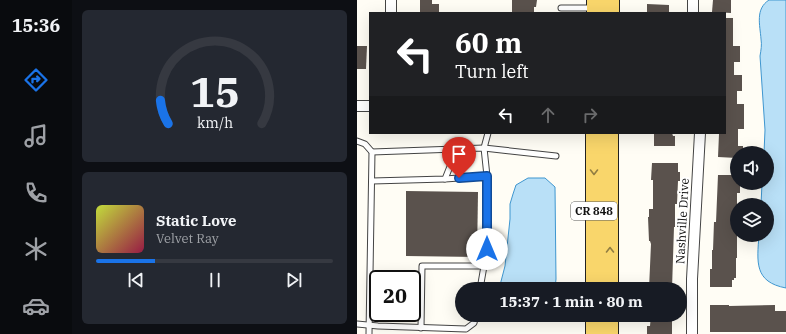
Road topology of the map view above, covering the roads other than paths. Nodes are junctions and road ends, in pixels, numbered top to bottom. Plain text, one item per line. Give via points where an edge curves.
1 (391, 0) edge
2 (611, 0) edge
3 (693, 0) edge
4 (595, 7) edge
5 (561, 8) dead end
6 (391, 12) edge
7 (611, 12) edge
8 (693, 12) edge
9 (357, 106) edge
10 (369, 106) edge
11 (488, 134) edge
12 (594, 134) edge
13 (610, 134) edge
14 (700, 134) edge
15 (357, 141) edge
16 (484, 148) junction
17 (457, 150) junction
18 (372, 152) junction
19 (556, 156) dead end
20 (487, 176) junction
21 (445, 179) junction
22 (372, 181) junction
23 (484, 266) junction
24 (481, 282) edge
25 (594, 282) edge
26 (610, 282) edge
27 (474, 322) edge
28 (594, 322) edge
29 (610, 322) edge
30 (357, 324) edge
31 (369, 325) junction
32 (421, 328) junction
33 (369, 334) edge
34 (594, 334) edge
35 (610, 334) edge
36 (692, 334) edge

1 - 6 street
2 - 7 main road
3 - 8 street
4 - 5 lane
9 - 10 street
11 - 16 lane
12 -> 25 main road, CR 848
26 -> 13 main road, CR 848
14 - 36 street, Nashville Drive via 692,278
15 - 18 lane via 365,144
16 - 17 lane
16 - 19 lane
16 - 20 lane
17 - 18 lane
17 - 21 lane
18 - 22 lane
20 - 21 lane
20 - 23 lane via 487,249
21 - 22 lane
22 - 31 lane
23 - 24 lane
23 - 32 lane via 422,266
27 - 32 lane via 466,329
28 - 34 main road
29 - 35 main road
30 - 31 lane
31 - 32 lane
31 - 33 lane

